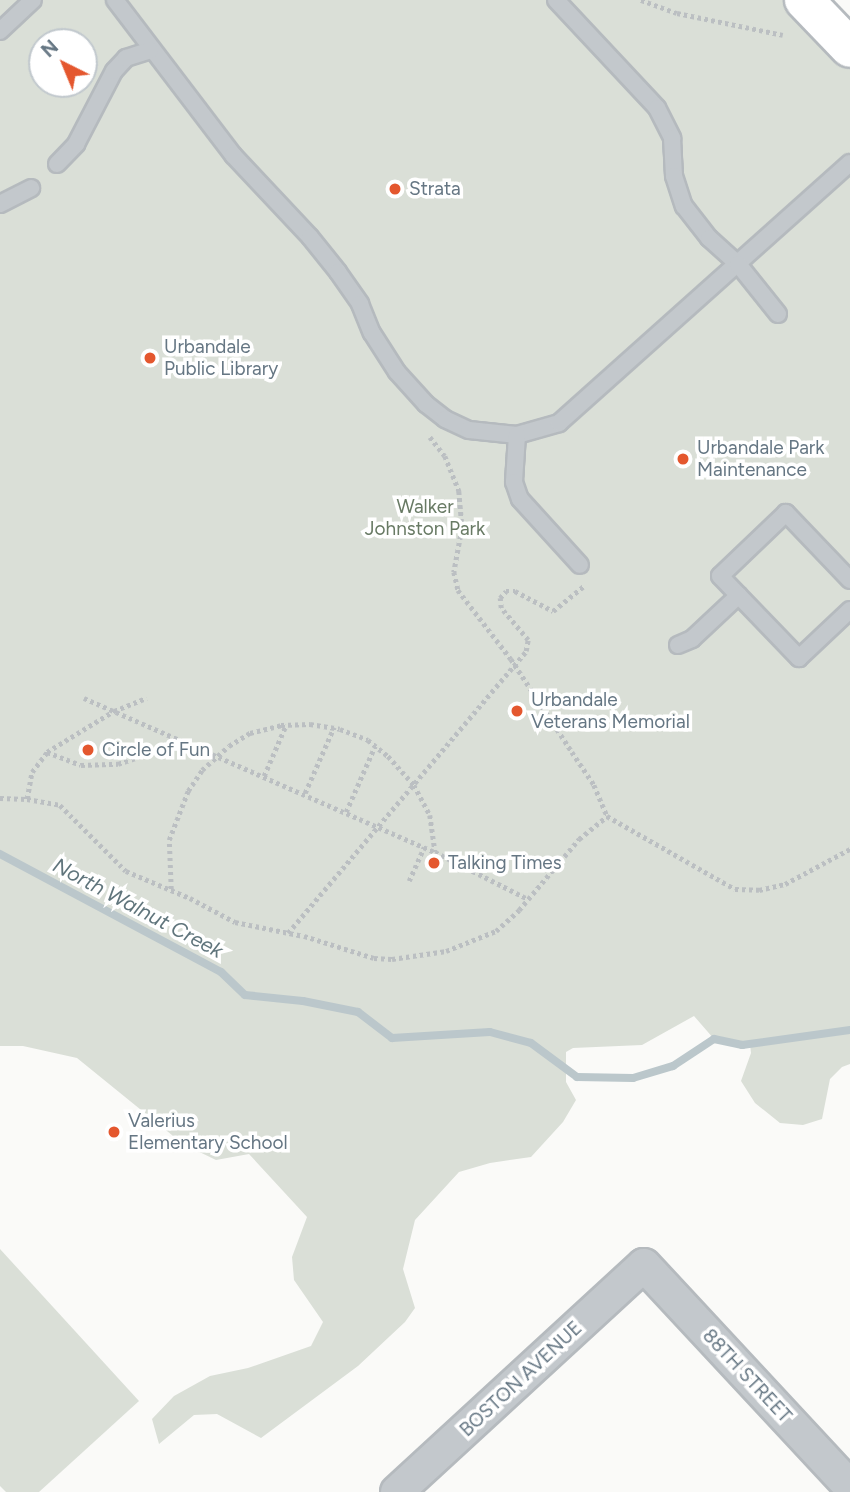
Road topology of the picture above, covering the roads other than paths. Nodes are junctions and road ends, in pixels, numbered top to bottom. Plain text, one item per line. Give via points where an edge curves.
1 (33, 0) edge
2 (115, 0) edge
3 (556, 0) edge
4 (804, 0) edge
5 (0, 31) edge
6 (850, 48) edge
7 (150, 50) junction
8 (850, 163) edge
9 (57, 164) dead end
10 (31, 188) dead end
11 (0, 204) edge
12 (738, 264) junction
13 (778, 314) dead end
14 (517, 435) junction
15 (580, 565) dead end
16 (850, 580) edge
17 (739, 595) junction
18 (850, 610) edge
19 (678, 645) dead end
20 (644, 1265) joint
21 (850, 1487) edge
22 (397, 1492) edge

1 - 5 lane
2 - 7 lane
3 - 12 lane via 657,108 672,138 674,176 684,206 709,238
4 - 6 main road
7 - 9 lane via 125,58 114,71 76,144
7 - 14 lane via 233,155 338,272 397,372 426,404 444,419 469,430
8 - 12 lane
10 - 11 lane
12 - 13 lane
12 - 14 lane via 576,410 559,423
14 - 15 lane via 514,472 520,499
16 - 17 lane via 786,513 720,576
17 - 18 lane via 799,658
17 - 19 lane via 692,639
20 - 21 street, 88TH STREET
20 - 22 street, BOSTON AVENUE

